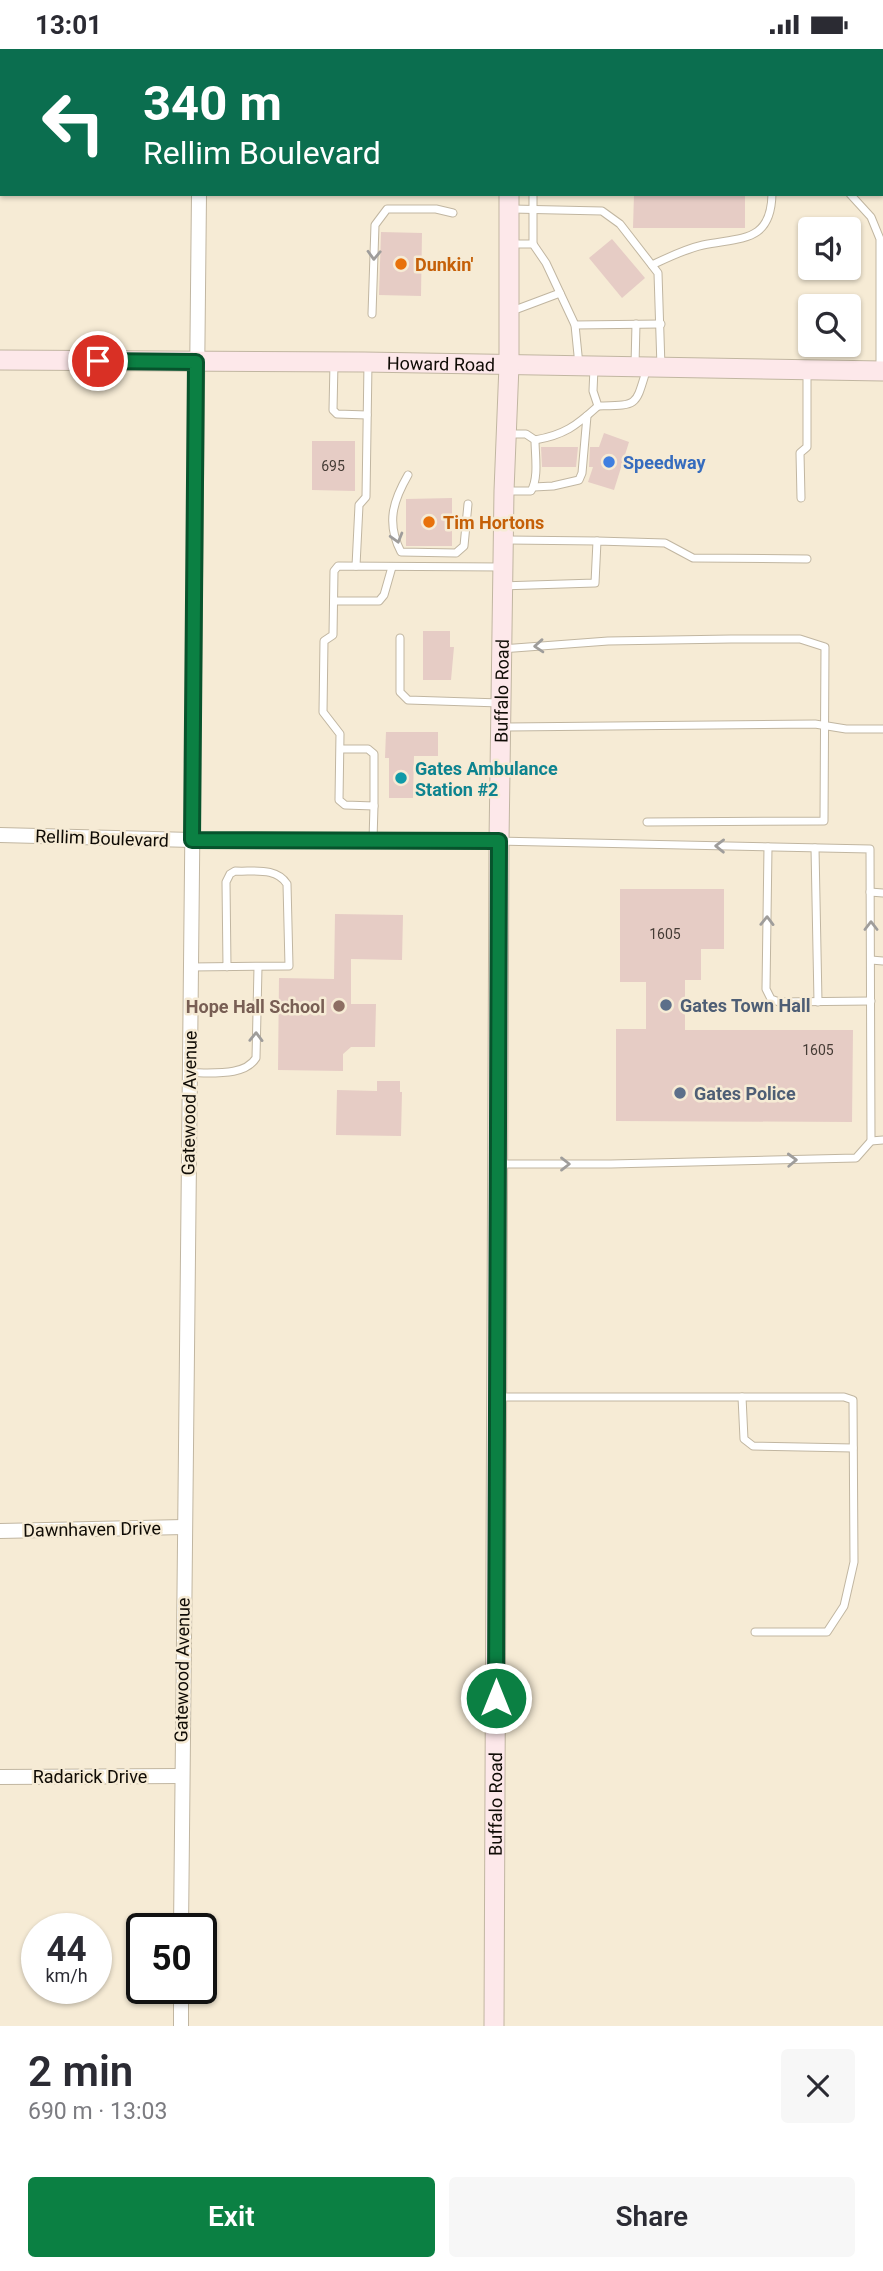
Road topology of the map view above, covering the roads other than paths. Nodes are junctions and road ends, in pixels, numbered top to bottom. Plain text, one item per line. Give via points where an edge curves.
1 (199, 196) edge
2 (533, 196) edge
3 (772, 196) edge
4 (852, 196) edge
5 (509, 201) edge
6 (533, 209) junction
7 (453, 213) dead end
8 (510, 244) junction
9 (533, 244) junction
10 (652, 265) junction
11 (560, 293) junction
12 (509, 312) junction
13 (372, 314) dead end
14 (636, 324) junction
15 (661, 324) junction
16 (575, 325) junction
17 (0, 360) edge
18 (196, 362) junction
19 (334, 362) junction
20 (368, 362) junction
21 (509, 365) junction
22 (587, 366) junction
23 (648, 367) junction
24 (807, 370) junction
25 (881, 371) edge
26 (598, 406) junction
27 (367, 415) junction
28 (587, 416) junction
29 (506, 433) junction
30 (535, 440) junction
31 (408, 475) dead end
32 (534, 487) junction
33 (504, 491) junction
34 (801, 498) dead end
35 (468, 504) dead end
36 (503, 540) junction
37 (597, 541) junction
38 (807, 559) dead end
39 (356, 566) junction
40 (392, 567) junction
41 (502, 577) junction
42 (334, 601) junction
43 (400, 638) dead end
44 (501, 649) junction
45 (500, 703) junction
46 (824, 726) junction
47 (500, 727) junction
48 (883, 729) edge
49 (340, 749) junction
50 (374, 806) junction
51 (647, 822) dead end
52 (0, 835) edge
53 (192, 840) junction
54 (373, 841) junction
55 (499, 841) junction
56 (768, 847) junction
57 (815, 848) junction
58 (870, 892) junction
59 (883, 893) edge
60 (871, 960) junction
61 (883, 961) edge
62 (191, 967) junction
63 (227, 967) junction
64 (258, 967) junction
65 (871, 1001) junction
66 (818, 1002) junction
67 (189, 1073) junction
68 (871, 1140) junction
69 (883, 1140) edge
70 (496, 1164) junction
71 (498, 1397) junction
72 (742, 1397) junction
73 (853, 1448) junction
74 (184, 1527) junction
75 (0, 1531) edge
76 (755, 1632) dead end
77 (181, 1776) junction
78 (0, 1777) edge
79 (181, 1913) edge
80 (181, 2004) edge
81 (181, 2026) edge
82 (494, 2026) edge

1 - 18 street, Gatewood Avenue
2 - 6 lane
3 - 10 lane via 772,214 760,232 676,253
4 - 25 lane via 871,217 880,239
5 - 6 lane
5 - 8 main road, Buffalo Road
6 - 9 lane
6 - 10 lane via 602,211 620,223
7 -> 13 lane via 387,209 375,225
8 - 9 lane
8 - 12 main road, Buffalo Road
9 - 11 lane
10 - 15 lane via 658,273
11 - 12 lane
11 - 16 lane
12 - 21 main road, Buffalo Road
14 - 15 lane
14 - 16 lane
14 - 23 lane
15 - 23 lane
16 - 22 lane
17 - 18 main road, Howard Road
18 - 19 main road, Howard Road
18 - 53 street, Gatewood Avenue
19 - 20 main road, Howard Road
19 - 27 lane via 333,410
20 - 21 main road, Howard Road
20 - 27 lane
21 - 22 main road, Howard Road
21 - 29 main road, Buffalo Road
22 - 23 main road, Howard Road
22 - 26 lane
23 - 24 main road, Howard Road
23 - 26 lane via 638,398 630,405
24 - 25 main road, Howard Road
24 - 34 lane via 807,447 800,453
26 - 28 lane
27 - 39 lane via 366,497 359,505
28 - 30 lane via 564,432
28 - 32 lane via 579,480
29 - 30 lane via 526,434
29 - 33 main road, Buffalo Road
30 - 32 lane
31 -> 35 lane via 394,499 393,537 401,552 456,553 464,546
32 - 33 lane via 531,491
33 - 36 main road, Buffalo Road
36 - 37 lane
36 - 41 main road, Buffalo Road
37 - 38 lane via 665,543 693,558
37 - 41 lane via 595,583
39 - 40 lane
39 - 42 lane via 338,566 334,571
40 - 41 lane
40 - 42 lane via 379,601
41 - 44 main road, Buffalo Road
42 - 49 lane via 333,635 324,641 323,712 340,734
43 - 45 lane via 400,692 408,700
44 - 45 main road, Buffalo Road
46 -> 44 lane via 825,647 800,639
45 - 47 main road, Buffalo Road
46 - 47 lane
46 - 48 lane
46 - 51 lane via 824,821
47 - 55 main road, Buffalo Road
49 - 50 lane via 340,800 345,805
49 - 50 lane via 368,749 374,754
50 - 54 lane
52 - 53 street, Rellim Boulevard
53 - 54 street, Rellim Boulevard
53 - 62 street, Gatewood Avenue
54 - 55 street, Rellim Boulevard
56 -> 55 lane
55 - 70 main road, Buffalo Road
56 - 57 lane
66 -> 56 lane via 779,1002 771,999 766,989
57 - 58 lane via 870,849
57 - 66 lane
58 - 59 lane
60 -> 58 lane
60 - 61 lane
60 - 65 lane
62 - 63 lane
62 - 67 street, Gatewood Avenue
63 - 64 lane
63 - 64 lane via 226,882 235,871 274,872 287,884 289,966
67 -> 64 lane via 251,1066 256,1058
65 - 66 lane
65 - 68 lane
67 - 74 street, Gatewood Avenue
68 - 69 lane
70 -> 68 lane via 856,1158
70 - 71 main road, Buffalo Road
71 - 72 lane
71 - 82 main road, Buffalo Road
72 - 73 lane via 744,1439 753,1446
72 - 73 lane via 853,1400
73 - 76 lane via 854,1562 845,1605 827,1632
74 - 75 street, Dawnhaven Drive
74 - 77 street, Gatewood Avenue
77 - 78 street, Radarick Drive
77 - 79 street, Gatewood Avenue
80 - 81 street

